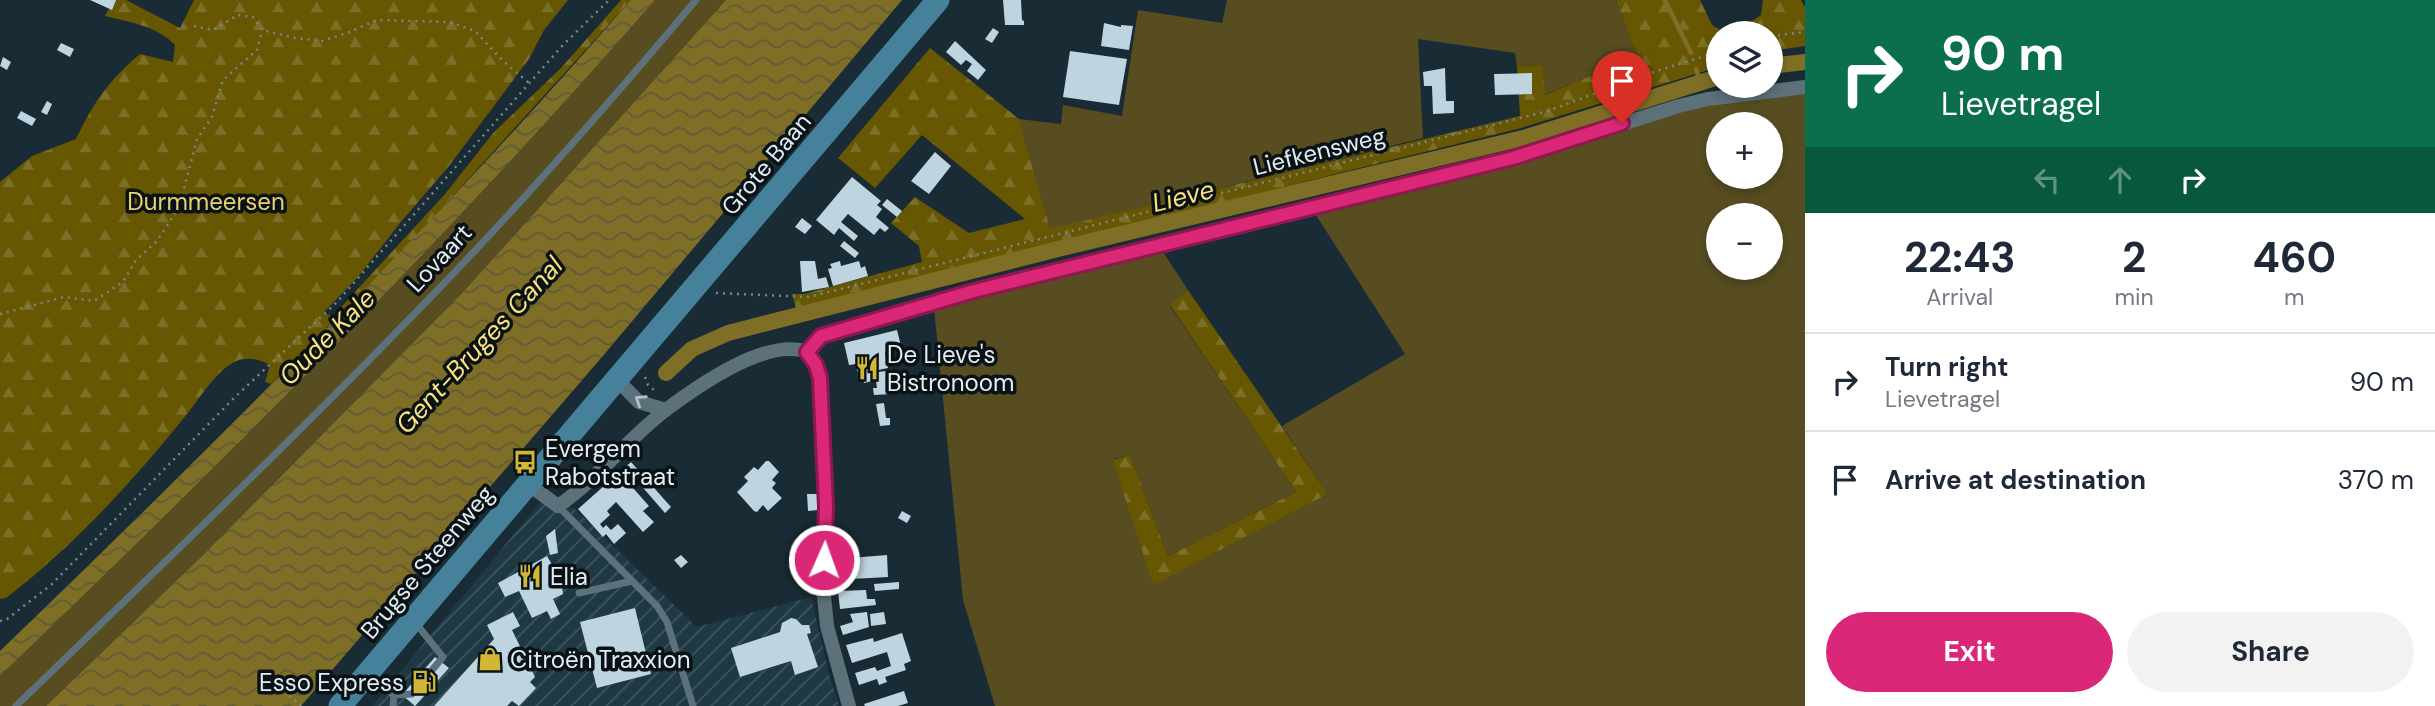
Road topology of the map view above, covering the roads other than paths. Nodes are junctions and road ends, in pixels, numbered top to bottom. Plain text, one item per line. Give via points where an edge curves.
1 (696, 0) edge
2 (938, 0) edge
3 (1805, 87) edge
4 (807, 352) junction
5 (634, 361) joint
6 (618, 381) junction
7 (666, 410) junction
8 (528, 484) junction
9 (558, 506) junction
10 (632, 581) junction
11 (579, 593) dead end
12 (413, 620) junction
13 (367, 674) junction
14 (394, 695) junction
15 (16, 706) edge
16 (340, 706) edge
17 (393, 706) edge
18 (693, 706) edge
19 (849, 706) edge

1 - 15 lane, Lovaart via 450,277
2 - 5 main road, Grote Baan
3 - 4 street via 1679,106 1513,158 974,291 821,336
4 - 7 street via 788,348 745,360
4 - 19 street via 820,378 827,626
5 - 6 main road, Brugse Steenweg
7 -> 6 street via 639,402
6 - 8 main road, Brugse Steenweg
7 - 9 street
8 - 9 street, Brugse Steenweg
8 - 12 main road, Brugse Steenweg
9 - 10 lane
10 - 11 lane
10 - 18 lane via 667,622
12 - 13 main road, Brugse Steenweg
12 - 14 lane via 443,657 412,694
13 - 14 lane
13 - 16 main road, Brugse Steenweg
14 - 17 lane

